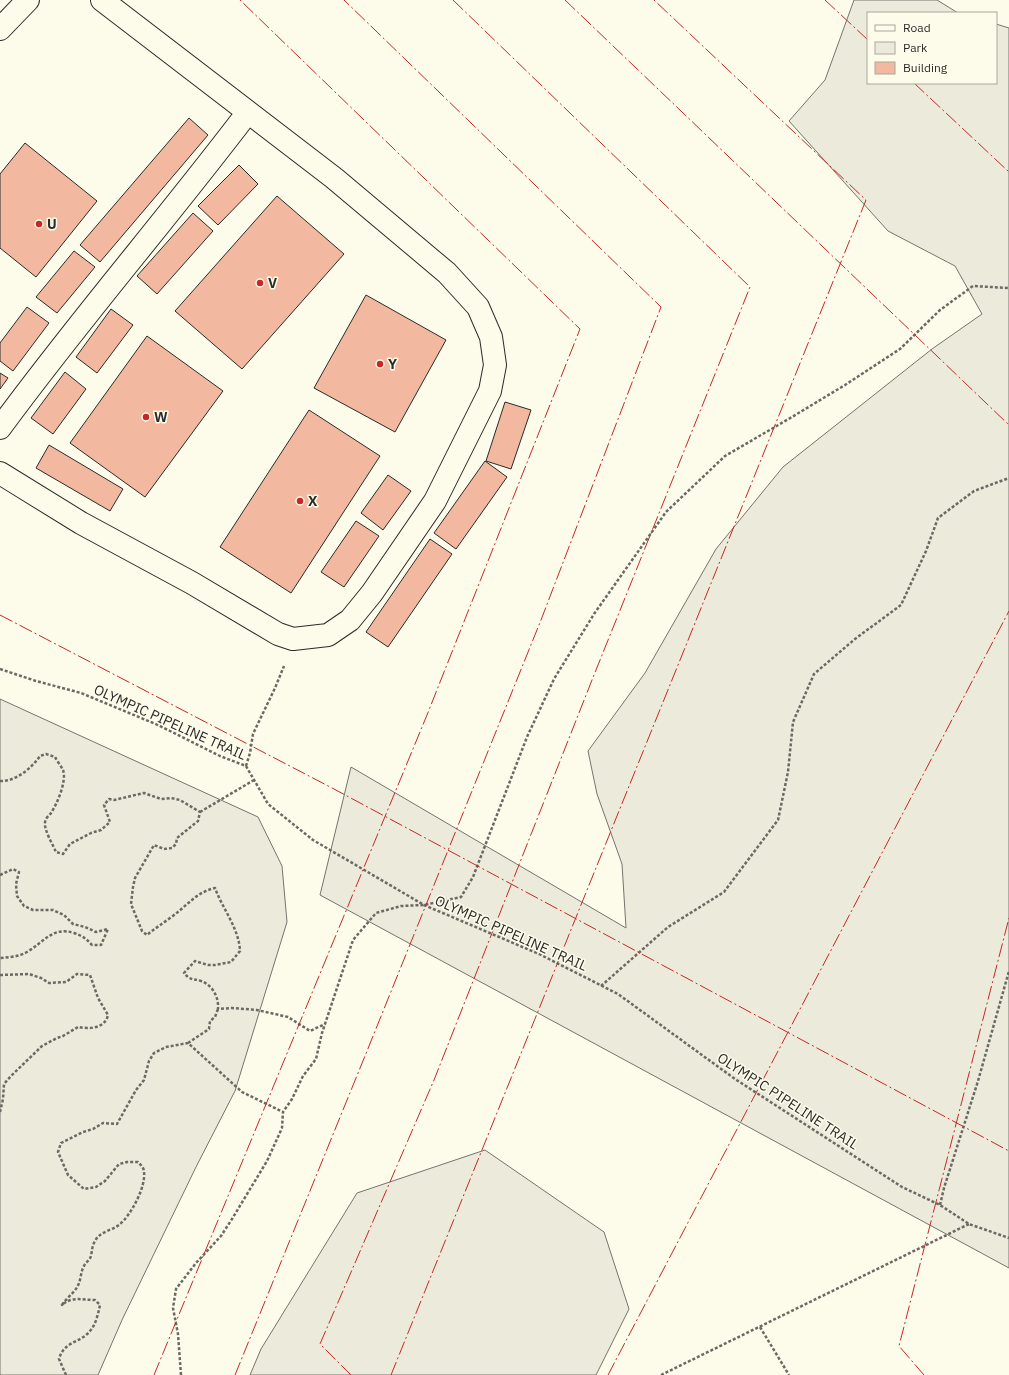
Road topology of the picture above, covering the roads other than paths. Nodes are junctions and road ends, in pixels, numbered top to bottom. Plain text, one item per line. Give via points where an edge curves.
1 (28, 0) edge
2 (102, 0) edge
3 (0, 29) edge
4 (248, 112) junction
5 (0, 428) edge
6 (0, 473) edge

1 - 3 street
2 - 4 street
4 - 5 street via 46,366
4 - 6 street via 334,178 446,273 478,307 491,337 495,365 490,390 435,501 372,593 350,620 328,635 293,638 278,634 192,583 81,523

